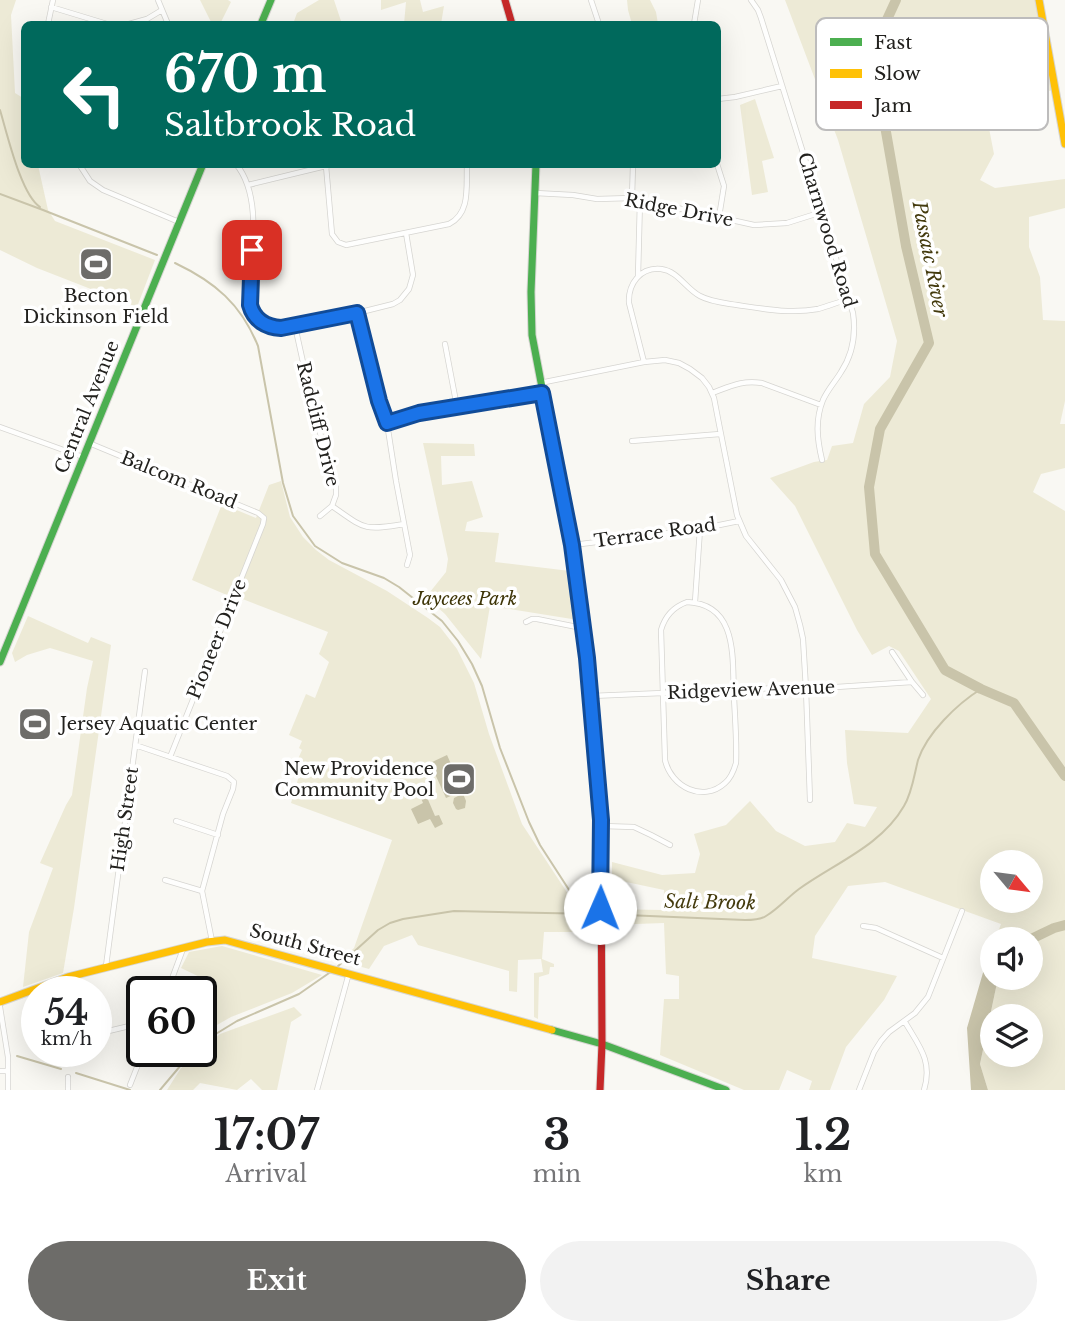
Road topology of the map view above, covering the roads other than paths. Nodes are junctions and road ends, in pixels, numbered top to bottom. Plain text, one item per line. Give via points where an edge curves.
1 (53, 0) edge
2 (158, 0) edge
3 (271, 0) edge
4 (505, 0) edge
5 (591, 0) edge
6 (698, 0) edge
7 (751, 0) edge
8 (1039, 0) edge
9 (51, 7) junction
10 (162, 10) junction
11 (1042, 18) edge
12 (49, 21) edge
13 (97, 21) edge
14 (140, 21) edge
15 (167, 21) edge
16 (262, 21) edge
17 (511, 21) edge
18 (598, 21) edge
19 (694, 21) edge
20 (1048, 50) edge
21 (782, 86) junction
22 (721, 99) edge
23 (1065, 144) edge
24 (82, 168) edge
25 (201, 168) edge
26 (238, 168) edge
27 (318, 168) edge
28 (326, 168) edge
29 (467, 168) edge
30 (536, 168) edge
31 (633, 168) edge
32 (719, 168) edge
33 (248, 185) junction
34 (536, 193) junction
35 (632, 198) junction
36 (640, 200) junction
37 (822, 212) junction
38 (719, 217) junction
39 (180, 222) junction
40 (405, 233) junction
41 (638, 276) junction
42 (849, 299) junction
43 (357, 313) junction
44 (295, 326) junction
45 (445, 344) dead end
46 (644, 362) junction
47 (540, 383) junction
48 (542, 393) junction
49 (712, 393) junction
50 (821, 405) junction
51 (457, 407) junction
52 (387, 423) junction
53 (0, 427) edge
54 (720, 433) junction
55 (632, 441) dead end
56 (89, 443) junction
57 (83, 458) junction
58 (822, 460) dead end
59 (332, 506) junction
60 (320, 516) dead end
61 (264, 521) joint
62 (739, 521) junction
63 (404, 524) junction
64 (700, 528) junction
65 (572, 545) junction
66 (407, 565) dead end
67 (695, 602) junction
68 (526, 622) dead end
69 (583, 628) junction
70 (892, 652) dead end
71 (0, 662) edge
72 (145, 671) dead end
73 (912, 682) junction
74 (733, 688) junction
75 (806, 690) junction
76 (663, 693) junction
77 (923, 695) dead end
78 (590, 696) junction
79 (135, 744) junction
80 (170, 757) junction
81 (810, 800) dead end
82 (176, 821) dead end
83 (601, 826) junction
84 (218, 835) junction
85 (670, 845) dead end
86 (165, 880) dead end
87 (202, 891) junction
88 (962, 911) dead end
89 (863, 926) dead end
90 (212, 941) junction
91 (183, 949) junction
92 (943, 958) junction
93 (106, 967) junction
94 (347, 973) junction
95 (173, 976) edge
96 (0, 1002) edge
97 (0, 1007) edge
98 (905, 1022) junction
99 (602, 1044) junction
100 (137, 1067) edge
101 (0, 1070) edge
102 (8, 1071) junction
103 (68, 1077) dead end
104 (130, 1084) dead end
105 (8, 1090) edge
106 (68, 1090) edge
107 (317, 1090) edge
108 (600, 1090) edge
109 (726, 1090) edge
110 (859, 1090) edge
111 (924, 1090) edge

1 - 9 street
2 - 10 street
3 - 16 street
4 - 17 street
5 - 18 street
6 - 19 street
7 - 21 street, Charnwood Road
8 - 11 street
9 - 12 street
9 - 13 street
10 - 14 street
10 - 15 street
20 - 23 street
21 - 22 street
21 - 37 street, Charnwood Road
24 - 39 street via 103,190
25 - 39 street, Central Avenue
26 - 33 street
27 - 33 street
28 - 40 street via 332,234 338,242 351,244
29 - 40 street via 465,205 458,219
30 - 34 street
31 - 35 street
32 - 38 street via 724,186
33 - 44 street via 253,211 250,305 267,325
34 - 35 street, Ridge Drive
34 - 47 street via 531,306
35 - 36 street, Ridge Drive
36 - 38 street, Ridge Drive
36 - 41 street
37 - 38 street, Ridge Drive via 775,225
37 - 42 street, Charnwood Road
39 - 56 street, Central Avenue
40 - 43 street via 413,275 407,293 393,304
41 - 42 street via 652,269 664,270 706,299 776,311 808,310
41 - 46 street via 629,300
42 - 50 street, Charnwood Road via 854,322 852,347
43 - 44 street
43 - 52 street
44 - 59 street, Radcliff Drive via 316,421 336,481
45 - 51 street
46 - 47 street
46 - 49 street via 679,363 698,375
47 - 48 street
48 - 51 street
48 - 65 street
49 - 50 street via 753,382
49 - 54 street
50 - 58 street, Charnwood Road via 817,431
51 - 52 street
52 - 63 street
53 - 57 street
54 - 55 street
54 - 62 street
56 - 57 street, Central Avenue
56 - 61 street, Balcom Road via 258,513
57 - 71 street, Central Avenue
59 - 60 street, Radcliff Drive
59 - 63 street via 369,528
61 - 80 street, Pioneer Drive
62 - 64 street, Terrace Road
62 - 75 street via 795,607 803,639
63 - 66 street via 410,555
64 - 65 street, Terrace Road
64 - 67 street
65 - 69 street
67 - 74 street via 712,609 728,632
67 - 76 street via 677,606 663,624
68 - 69 street via 537,619
69 - 78 street
70 - 73 street
72 - 79 street, High Street
73 - 75 street, Ridgeview Avenue
73 - 77 street
74 - 75 street, Ridgeview Avenue
74 - 76 street, Ridgeview Avenue
74 - 76 street via 736,763 726,783 709,791 680,785 667,767
75 - 81 street
76 - 78 street, Ridgeview Avenue
78 - 83 street
79 - 80 street
79 - 93 street, High Street
80 - 84 street via 233,782
82 - 84 street
83 - 85 street via 634,827
83 - 99 street
84 - 87 street
86 - 87 street
87 - 90 street
88 - 92 street
89 - 92 street
90 - 91 street, South Street
90 - 94 street, South Street via 225,940
91 - 93 street, South Street
91 - 95 street
92 - 98 street via 924,1003
93 - 96 street, South Street
94 - 99 street, South Street
94 - 107 street
97 - 102 street
98 - 110 street via 877,1046
98 - 111 street via 926,1060
99 - 108 street
99 - 109 street, South Street
100 - 104 street
101 - 102 street
102 - 105 street
103 - 106 street

